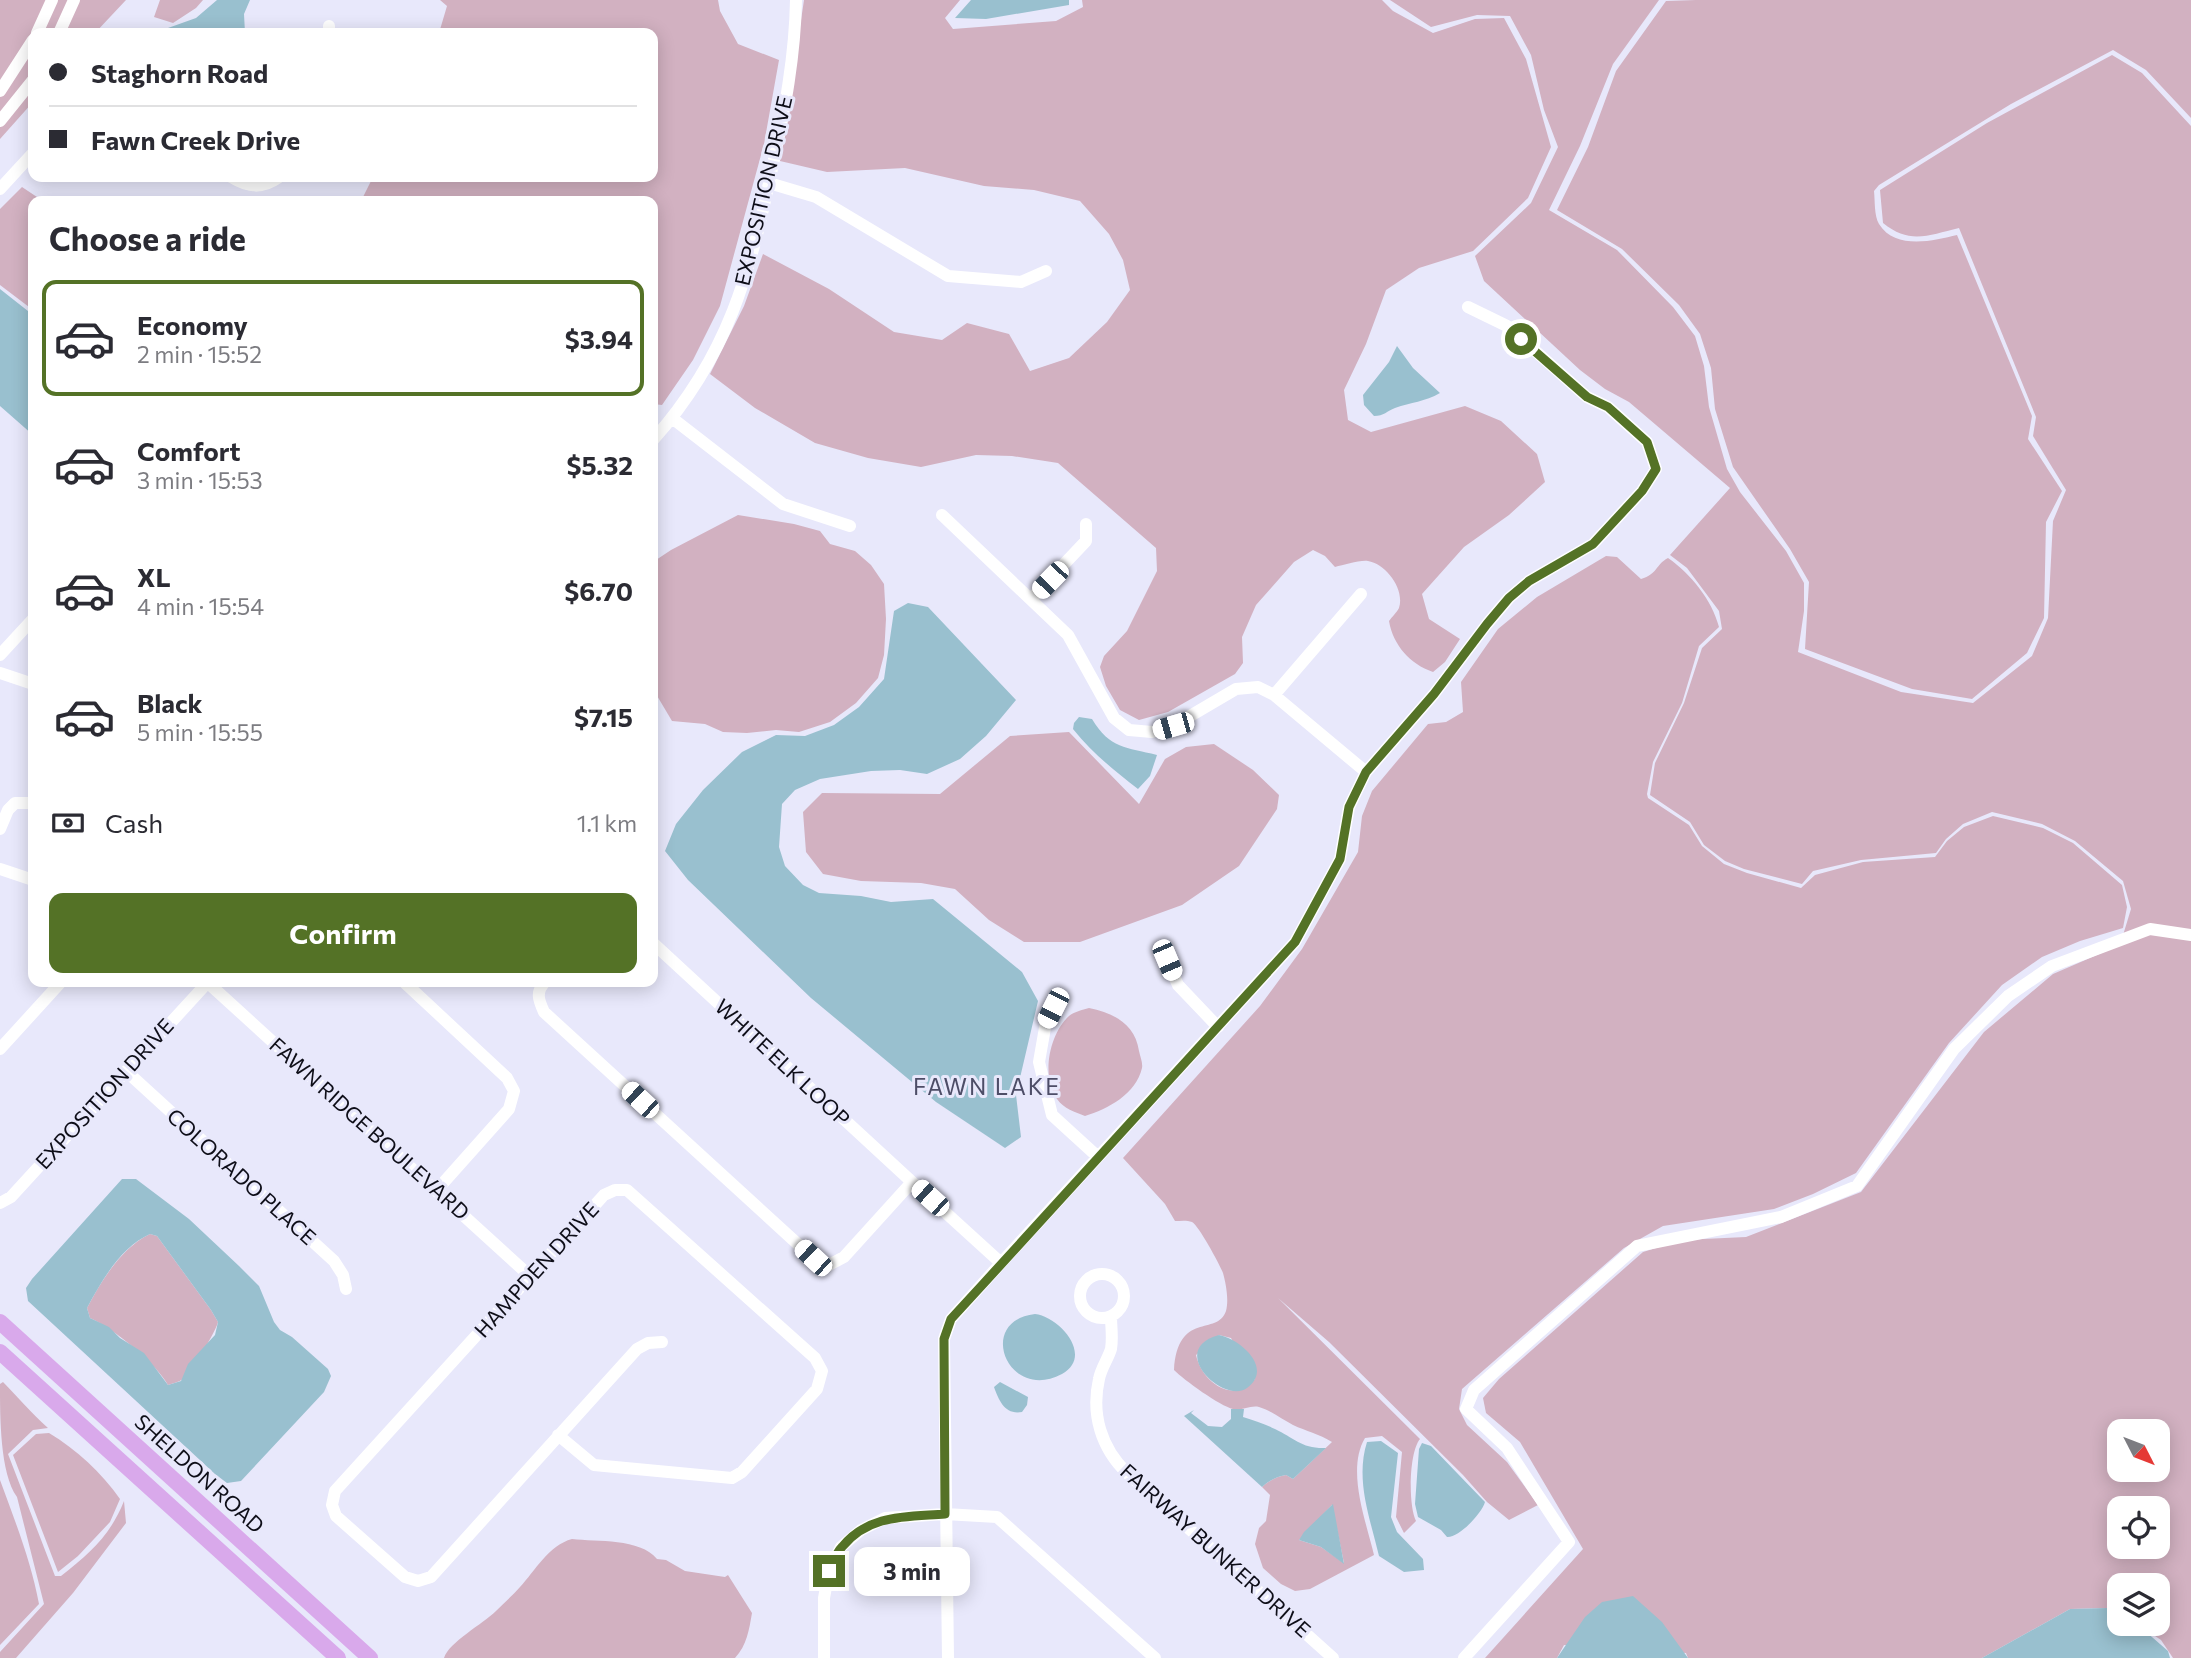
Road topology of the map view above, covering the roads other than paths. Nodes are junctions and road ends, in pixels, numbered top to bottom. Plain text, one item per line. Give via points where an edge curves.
1 (52, 0) edge
2 (74, 0) edge
3 (796, 0) edge
4 (39, 28) edge
5 (61, 28) edge
6 (28, 48) edge
7 (28, 86) edge
8 (0, 91) edge
9 (0, 121) edge
10 (28, 158) edge
11 (243, 182) edge
12 (272, 182) edge
13 (769, 183) junction
14 (0, 189) edge
15 (1046, 271) dead end
16 (1468, 307) dead end
17 (672, 418) junction
18 (658, 434) edge
19 (942, 515) dead end
20 (1086, 524) dead end
21 (850, 526) dead end
22 (1361, 594) dead end
23 (1031, 599) junction
24 (28, 624) edge
25 (0, 655) edge
26 (0, 673) edge
27 (28, 682) edge
28 (1274, 695) junction
29 (1366, 772) junction
30 (28, 803) edge
31 (0, 829) edge
32 (0, 869) edge
33 (28, 878) edge
34 (2191, 935) edge
35 (658, 948) edge
36 (1167, 960) dead end
37 (56, 987) edge
38 (202, 987) edge
39 (212, 987) edge
40 (409, 987) edge
41 (540, 987) edge
42 (1053, 1008) dead end
43 (1218, 1027) junction
44 (0, 1049) edge
45 (126, 1072) junction
46 (1098, 1157) junction
47 (912, 1182) junction
48 (436, 1191) junction
49 (0, 1203) edge
50 (1001, 1263) junction
51 (531, 1277) junction
52 (346, 1289) dead end
53 (1111, 1316) dead end
54 (0, 1322) edge
55 (662, 1342) dead end
56 (0, 1352) edge
57 (558, 1436) junction
58 (945, 1514) junction
59 (338, 1658) edge
60 (370, 1658) edge
61 (824, 1658) edge
62 (948, 1658) edge
63 (1155, 1658) edge
64 (1333, 1658) edge
65 (1464, 1658) edge

1 - 4 street
2 - 5 street
3 - 13 street, EXPOSITION DRIVE via 792,65
6 - 8 street
7 - 9 street
10 - 14 street
11 - 12 street via 252,186
13 - 15 street via 816,197 948,275 1021,282
13 - 17 street, EXPOSITION DRIVE via 734,310 705,369
16 - 29 street via 1507,326 1587,397 1608,407 1647,442 1656,469 1593,544 1509,598
17 - 18 street, EXPOSITION DRIVE
17 - 21 street via 783,504
19 - 23 street
20 - 23 street via 1086,541
22 - 28 street
23 - 28 street via 1068,635 1114,718 1129,730 1152,732 1173,726 1236,689 1258,687
24 - 25 street
26 - 27 street
28 - 29 street
29 - 43 street via 1349,807 1340,859 1295,942
30 - 31 street via 15,803
32 - 33 street
34 - 65 street via 2150,929 2052,967 2008,996 1954,1049 1857,1186 1781,1217 1637,1246 1474,1390 1466,1409 1507,1448 1569,1542
35 - 47 street, WHITE ELK LOOP
36 - 43 street via 1178,985
37 - 44 street
38 - 45 street, EXPOSITION DRIVE
39 - 48 street, FAWN RIDGE BOULEVARD
40 - 48 street via 507,1079 514,1091 509,1109
41 - 47 street via 538,998 544,1012 827,1266 844,1257
42 - 46 street via 1039,1062 1052,1115
43 - 46 street
45 - 49 street, EXPOSITION DRIVE via 11,1197
45 - 52 street, COLORADO PLACE via 334,1261
46 - 50 street
47 - 50 street, WHITE ELK LOOP
48 - 51 street, FAWN RIDGE BOULEVARD
50 - 58 street via 945,1330
51 - 57 street, HAMPDEN DRIVE via 335,1491 332,1505 336,1516 405,1577 418,1581 432,1577
51 - 57 street, HAMPDEN DRIVE via 604,1195 627,1191 815,1358 822,1371 817,1390 732,1479 594,1465
53 - 64 street, FAIRWAY BUNKER DRIVE via 1110,1352 1099,1376 1096,1406 1097,1423 1110,1453
54 - 60 main road, SHELDON ROAD
55 - 57 street, HAMPDEN DRIVE via 637,1349
56 - 59 main road, SHELDON ROAD
58 - 61 street via 885,1518 841,1547 829,1571 824,1598
58 - 62 street
58 - 63 street via 997,1517

